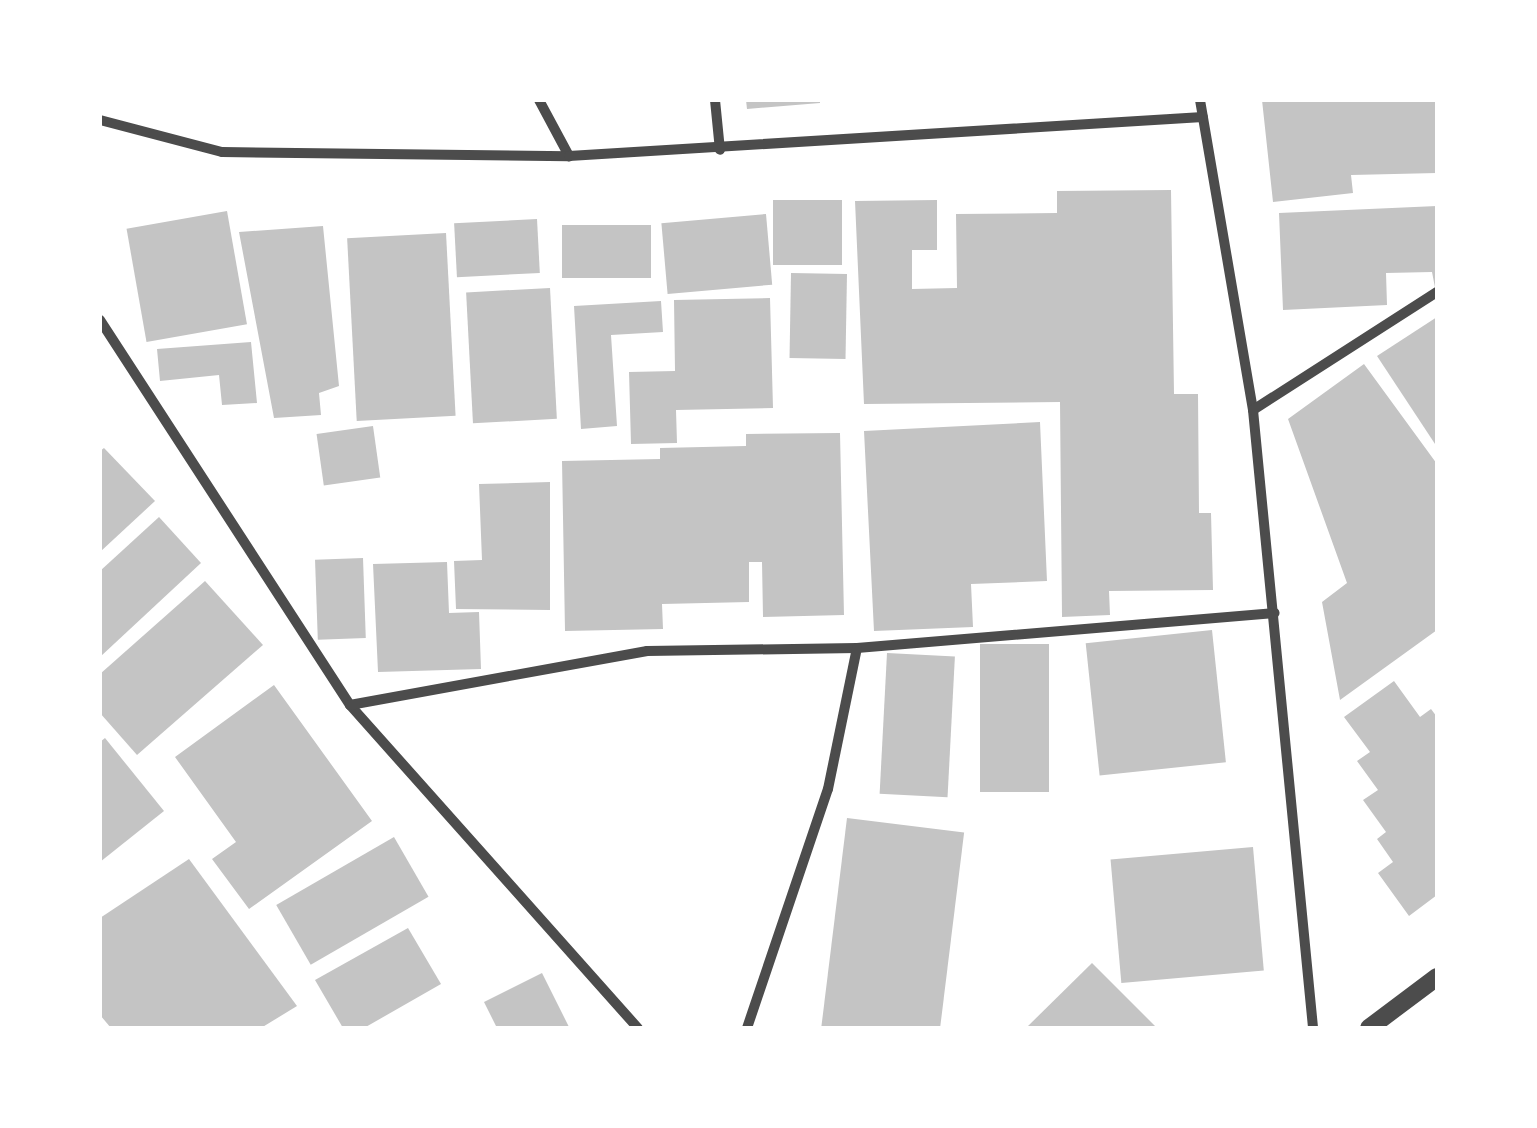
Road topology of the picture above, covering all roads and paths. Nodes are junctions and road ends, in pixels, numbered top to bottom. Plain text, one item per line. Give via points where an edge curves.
1 (539, 100) edge
2 (714, 100) edge
3 (1200, 100) edge
4 (101, 116) edge
5 (1203, 118) junction
6 (720, 150) junction
7 (568, 156) junction
8 (1437, 292) edge
9 (100, 320) edge
10 (1253, 410) junction
11 (1275, 613) junction
12 (857, 648) junction
13 (350, 706) junction
14 (1437, 977) edge
15 (638, 1028) edge
16 (747, 1028) edge
17 (1314, 1028) edge
18 (1369, 1028) edge

1 - 7 street
2 - 6 street
3 - 5 street
4 - 7 street via 222,152
5 - 6 street
5 - 10 street
6 - 7 street
8 - 10 street
9 - 13 street
10 - 11 street
11 - 12 street
11 - 17 street
12 - 13 street via 647,651
12 - 16 street via 828,789
13 - 15 street
14 - 18 street

